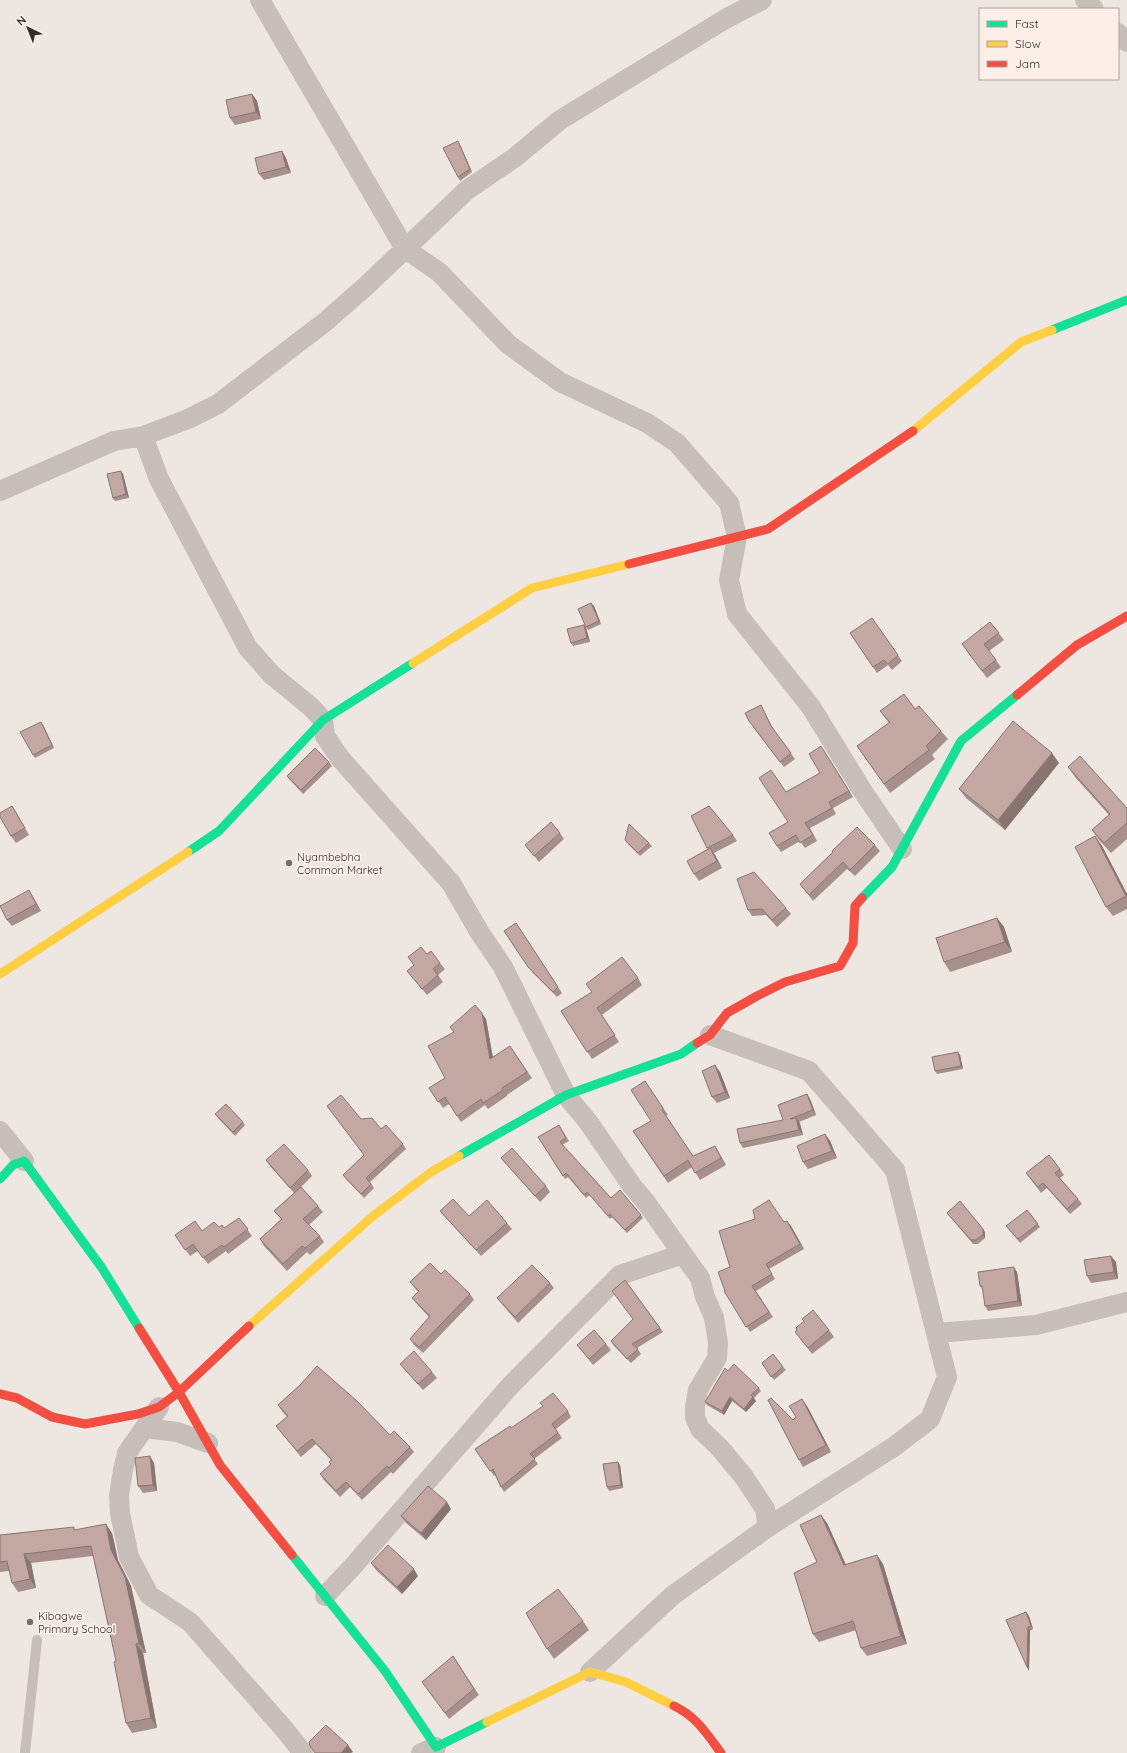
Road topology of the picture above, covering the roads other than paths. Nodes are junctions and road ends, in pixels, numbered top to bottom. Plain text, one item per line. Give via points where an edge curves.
1 (260, 0) edge
2 (762, 0) edge
3 (1084, 0) edge
4 (1093, 8) edge
5 (1119, 34) edge
6 (1127, 42) edge
7 (405, 249) junction
8 (1127, 300) edge
9 (143, 436) junction
10 (0, 491) edge
11 (738, 537) junction
12 (1127, 616) edge
13 (323, 720) junction
14 (902, 849) junction
15 (0, 974) edge
16 (710, 1035) junction
17 (566, 1095) junction
18 (0, 1131) edge
19 (24, 1161) junction
20 (0, 1179) edge
21 (683, 1254) junction
22 (1127, 1302) edge
23 (936, 1333) junction
24 (179, 1392) junction
25 (6, 1400) edge
26 (159, 1407) junction
27 (145, 1428) junction
28 (208, 1443) junction
29 (768, 1527) junction
30 (325, 1596) junction
31 (37, 1640) dead end
32 (590, 1672) junction
33 (429, 1750) edge
34 (25, 1753) edge
35 (303, 1753) edge
36 (721, 1753) edge

1 - 7 street
2 - 7 street via 727,18 560,120 514,158 467,190
3 - 4 street
5 - 6 street
7 - 9 street via 325,322 218,404 188,419
7 - 11 street via 439,272 508,344 560,382 647,423 677,443 729,503
8 - 11 street via 1021,342 915,430 768,529
9 - 10 street via 114,441
9 - 13 street via 159,479 248,648 272,675
11 - 13 street via 532,588
11 - 14 street via 729,580 737,614 811,707
12 - 14 street via 1077,645 961,741
13 - 15 street via 219,831
13 - 17 street via 325,736 340,758 451,883 503,967
14 - 16 street via 892,867 855,906 853,943 840,966 785,982 757,996 727,1013
16 - 17 street via 681,1054
16 - 23 street via 809,1071 895,1170
17 - 21 street
17 - 24 street via 431,1172 373,1216 267,1309
18 - 19 street
19 - 20 street via 13,1165
19 - 24 street via 102,1268
21 - 29 street via 700,1278 714,1317 718,1343 717,1358 698,1390 695,1417 700,1429 739,1471 765,1509
21 - 30 street via 620,1275 510,1386 356,1564
22 - 23 street via 1036,1325
23 - 29 street via 947,1377 930,1419 895,1446
24 - 26 street
24 - 28 street
25 - 26 street via 52,1417 85,1424 138,1414
26 - 27 street
27 - 28 street via 177,1432
27 - 35 street via 127,1453 119,1495 129,1558 149,1595 190,1622
28 - 30 street via 220,1465
29 - 32 street via 672,1596
30 - 33 street via 385,1671
31 - 34 lane
32 - 33 street
32 - 36 street via 626,1682 687,1712

